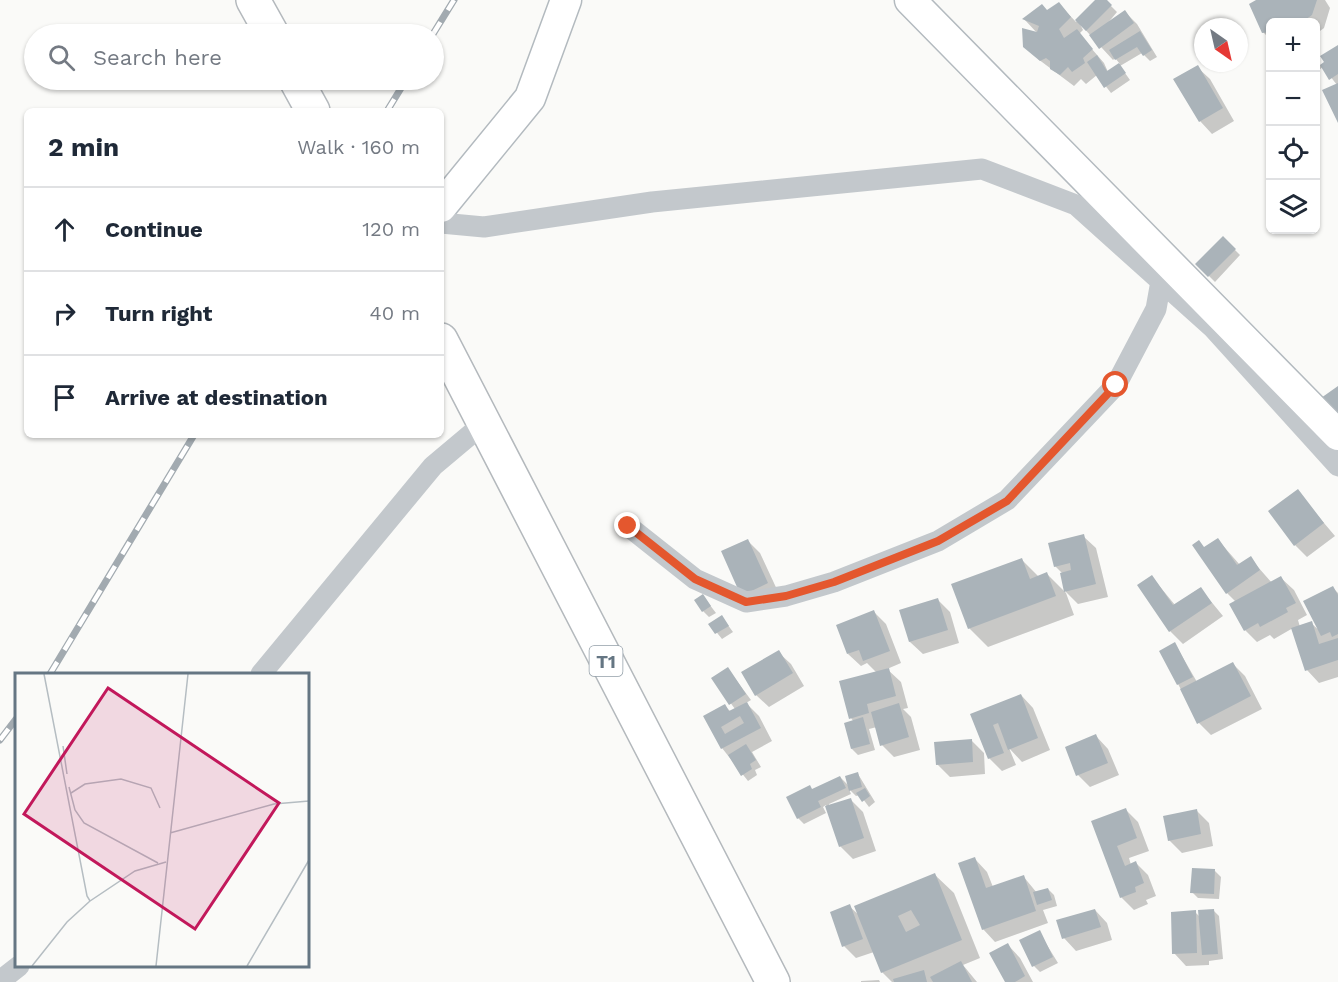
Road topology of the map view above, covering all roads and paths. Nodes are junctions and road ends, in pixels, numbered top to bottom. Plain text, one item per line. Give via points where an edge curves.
1 (253, 0) edge
2 (566, 0) edge
3 (910, 0) edge
4 (266, 24) edge
5 (301, 90) edge
6 (311, 108) edge
7 (444, 203) edge
8 (444, 223) edge
9 (1161, 281) junction
10 (444, 346) edge
11 (483, 424) junction
12 (1338, 435) edge
13 (1338, 466) edge
14 (628, 526) dead end
15 (263, 673) edge
16 (19, 967) edge
17 (0, 981) edge
18 (773, 982) edge

1 - 4 highway
2 - 7 street via 530,98
3 - 12 street
5 - 6 highway
8 - 9 street via 483,227 652,202 982,169 1076,206
9 - 13 street via 1213,328
9 - 14 street via 1156,309 1116,385 1007,501 938,541 834,582 786,596 746,602 695,579
10 - 11 highway, T1
11 - 15 street via 433,466
11 - 18 highway, T1
16 - 17 street

